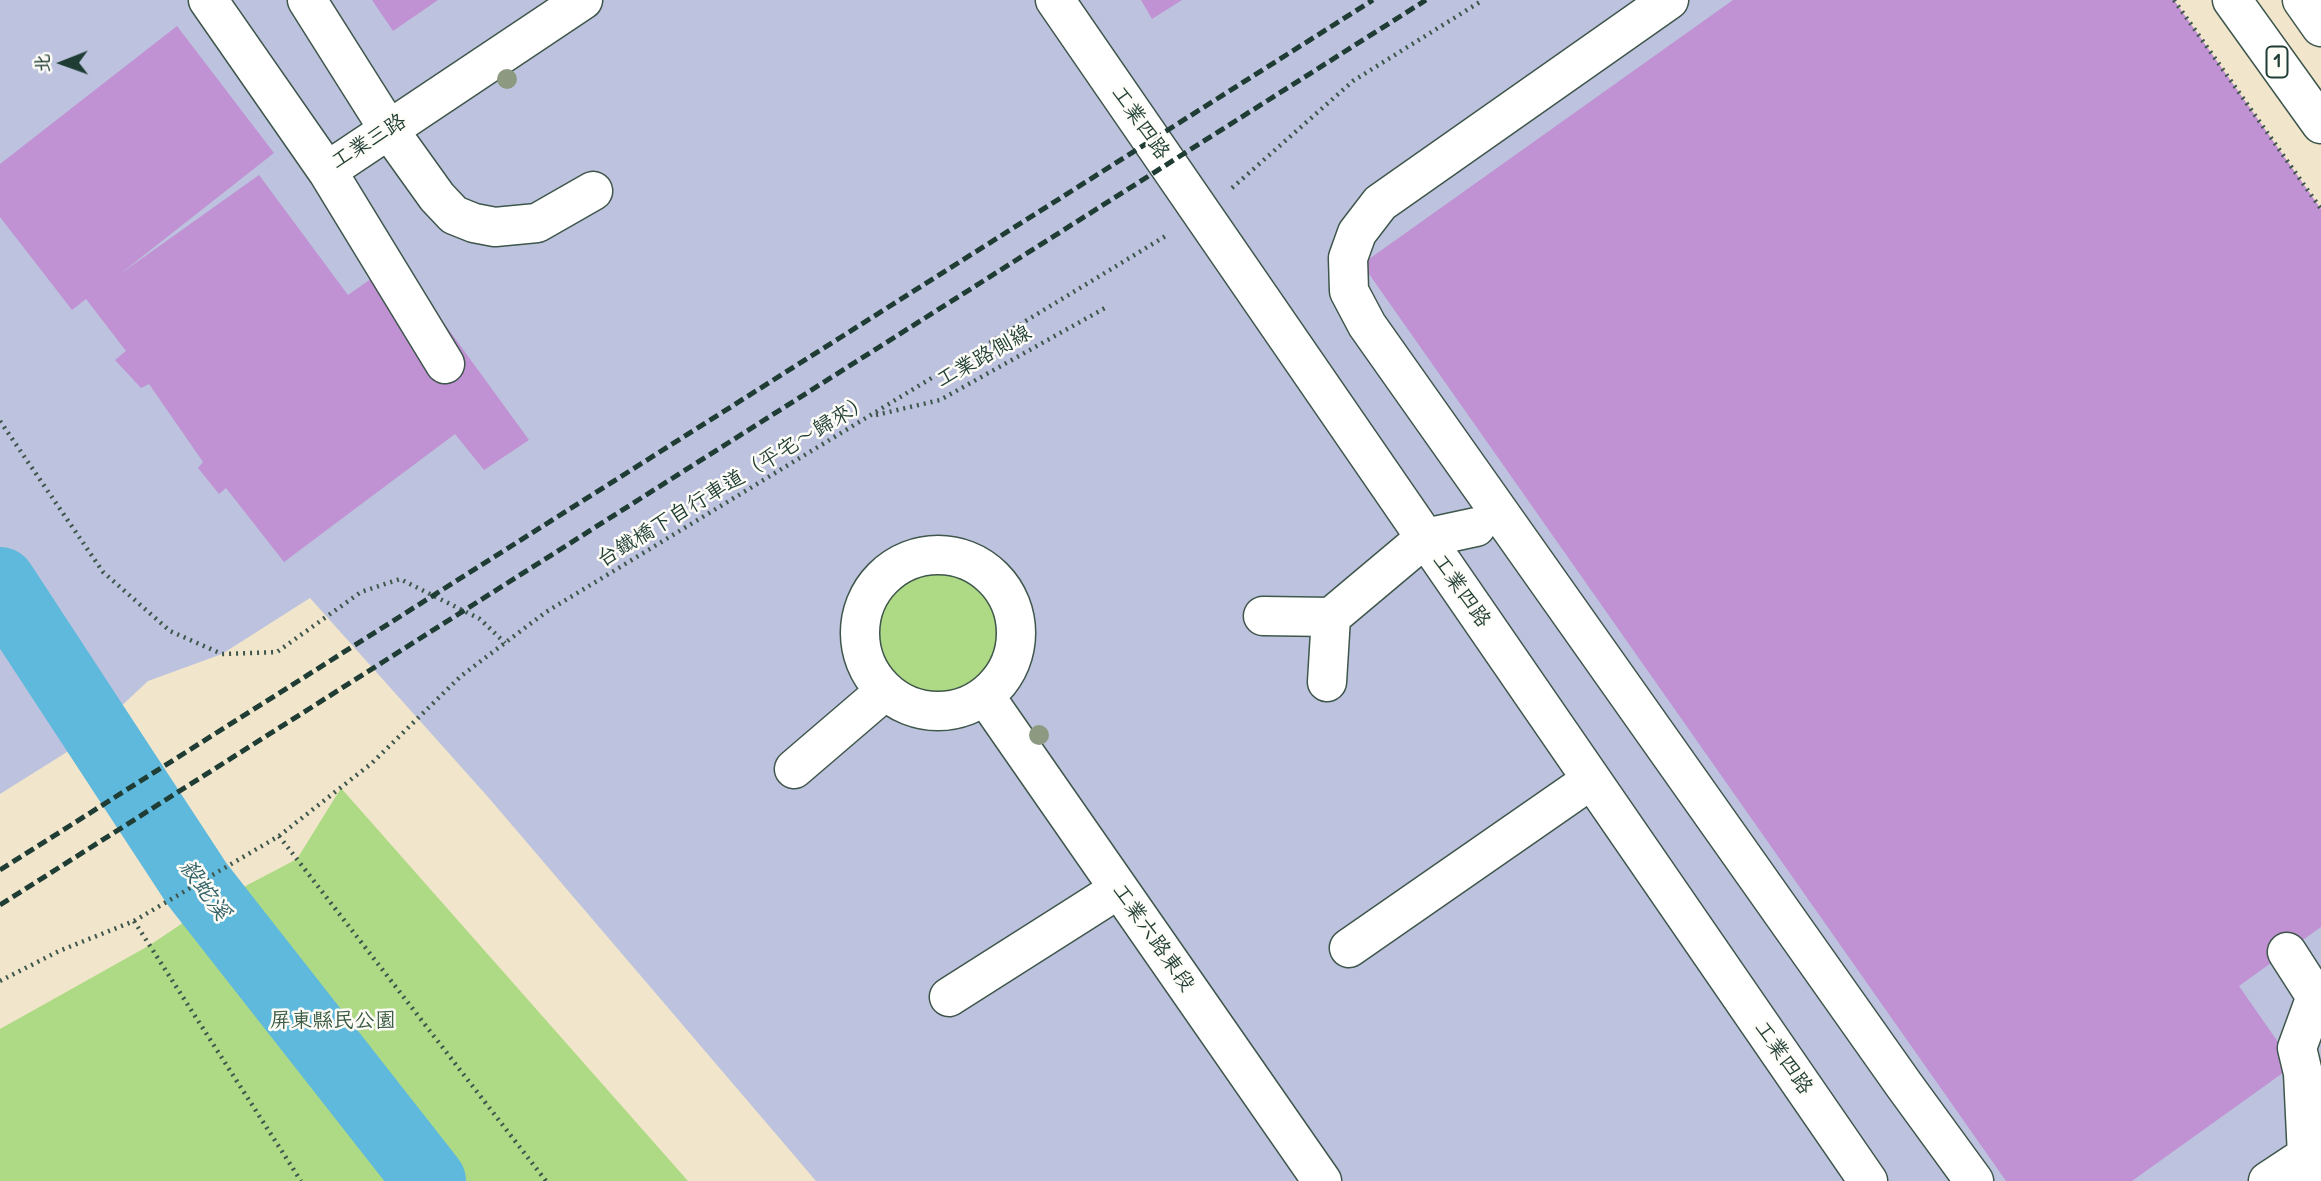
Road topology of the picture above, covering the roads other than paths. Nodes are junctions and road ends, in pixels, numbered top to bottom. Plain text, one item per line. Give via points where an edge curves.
1 (208, 0) edge
2 (307, 0) edge
3 (583, 0) edge
4 (1055, 0) edge
5 (1669, 0) edge
6 (2232, 0) edge
7 (2302, 0) edge
8 (2321, 27) edge
9 (2321, 124) edge
10 (389, 130) junction
11 (326, 169) junction
12 (593, 191) dead end
13 (445, 364) dead end
14 (1476, 527) dead end
15 (1425, 538) junction
16 (1263, 616) dead end
17 (1331, 617) junction
18 (1327, 682) dead end
19 (885, 691) junction
20 (985, 696) junction
21 (794, 769) dead end
22 (1591, 780) junction
23 (1119, 889) junction
24 (1349, 948) dead end
25 (2287, 952) dead end
26 (950, 997) dead end
27 (2319, 998) edge
28 (2313, 1161) edge
29 (1322, 1181) edge
30 (1868, 1181) edge
31 (1974, 1181) edge
32 (2269, 1181) edge

1 - 11 street, 工業三路
2 - 10 street
3 - 10 street, 工業三路
4 - 15 street, 工業四路
5 - 31 street via 1380,203 1357,233 1349,258 1349,291 1375,336
6 - 9 street, 1
7 - 8 street
10 - 11 street, 工業三路
10 - 12 street via 436,197 454,215 474,223 495,227 537,223
11 - 13 street
14 - 15 street
15 - 17 street
15 - 22 street, 工業四路
16 - 17 street
17 - 18 street
19 - 20 street via 906,705 931,711 956,710
19 - 20 street via 870,671 862,646 861,620 870,594 887,573 910,560 935,554 961,558 985,570 1004,589 1014,614 1017,639 1010,663
19 - 21 street
20 - 23 street, 工業六路東段
22 - 24 street
22 - 30 street, 工業四路
23 - 26 street
23 - 29 street, 工業六路東段
25 - 27 street
27 - 28 street via 2297,1048
28 - 32 street

